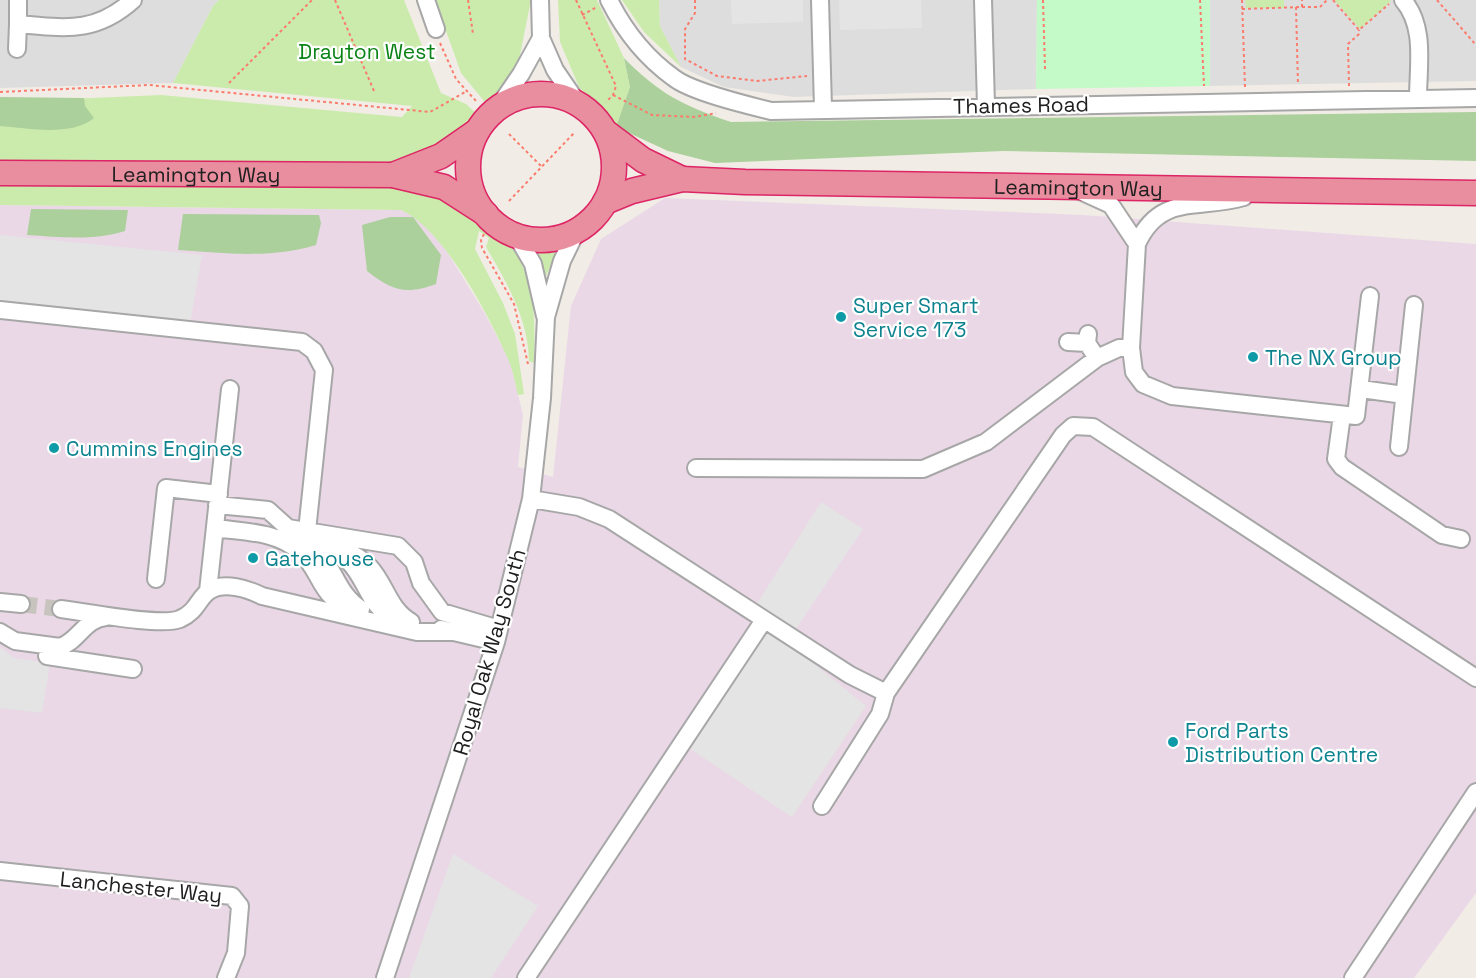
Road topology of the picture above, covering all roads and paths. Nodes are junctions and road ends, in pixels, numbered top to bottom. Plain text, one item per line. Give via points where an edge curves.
1 (18, 0) edge
2 (133, 0) edge
3 (312, 0) edge
4 (335, 0) edge
5 (426, 0) edge
6 (468, 0) edge
7 (540, 0) edge
8 (576, 0) edge
9 (695, 0) edge
10 (820, 0) edge
11 (983, 0) edge
12 (1043, 0) edge
13 (1200, 0) edge
14 (1242, 0) edge
15 (1302, 0) edge
16 (1327, 0) edge
17 (1333, 0) edge
18 (1394, 0) edge
19 (1403, 0) edge
20 (1437, 0) edge
21 (603, 3) edge
22 (1296, 7) junction
23 (1302, 7) junction
24 (1242, 9) junction
25 (582, 15) junction
26 (18, 24) junction
27 (436, 29) joint
28 (1359, 30) junction
29 (473, 34) dead end
30 (541, 38) junction
31 (1476, 45) edge
32 (17, 49) dead end
33 (1045, 69) dead end
34 (823, 75) junction
35 (229, 83) dead end
36 (1204, 86) dead end
37 (374, 91) dead end
38 (467, 91) junction
39 (0, 92) edge
40 (613, 95) junction
41 (1476, 98) edge
42 (1418, 99) junction
43 (730, 101) junction
44 (1349, 101) junction
45 (606, 102) dead end
46 (1299, 102) junction
47 (1246, 103) junction
48 (486, 105) junction
49 (579, 105) junction
50 (986, 105) junction
51 (823, 108) junction
52 (477, 131) junction
53 (574, 133) dead end
54 (607, 133) junction
55 (509, 134) dead end
56 (541, 166) junction
57 (0, 173) edge
58 (393, 175) junction
59 (682, 179) junction
60 (1069, 186) junction
61 (1271, 189) junction
62 (1476, 193) edge
63 (509, 201) dead end
64 (605, 202) junction
65 (485, 224) junction
66 (577, 230) junction
67 (516, 235) junction
68 (1137, 244) junction
69 (1370, 296) dead end
70 (1414, 305) dead end
71 (0, 310) edge
72 (546, 317) junction
73 (1068, 342) dead end
74 (1131, 348) junction
75 (1097, 358) junction
76 (529, 368) dead end
77 (230, 389) dead end
78 (1361, 389) junction
79 (1404, 395) junction
80 (1342, 415) junction
81 (1399, 447) dead end
82 (696, 468) dead end
83 (218, 499) junction
84 (531, 499) junction
85 (215, 528) junction
86 (1461, 539) dead end
87 (310, 542) junction
88 (156, 579) dead end
89 (208, 591) junction
90 (508, 593) junction
91 (1, 603) edge
92 (21, 604) tunnel mouth
93 (61, 609) tunnel mouth
94 (116, 616) junction
95 (389, 617) junction
96 (764, 620) junction
97 (470, 622) junction
98 (0, 632) edge
99 (452, 632) junction
100 (497, 636) junction
101 (47, 656) junction
102 (133, 669) dead end
103 (1476, 678) edge
104 (886, 693) junction
105 (1476, 792) edge
106 (822, 806) dead end
107 (0, 872) edge
108 (232, 976) edge
109 (385, 978) edge
110 (526, 978) edge
111 (1353, 978) edge

1 - 26 street
2 - 26 street via 91,26
3 - 35 path
4 - 37 path
5 - 27 street
6 - 29 path
7 - 30 street
8 - 25 path
9 - 34 path via 695,13 685,29 685,59 717,76 757,81
10 - 34 street
11 - 50 street
12 - 33 path
13 - 36 path
14 - 24 path
15 - 23 path
16 - 23 path via 1320,7
17 - 28 path
18 - 28 path
19 - 42 street via 1418,28
20 - 31 path
21 - 25 path
21 - 43 street, Thames Road via 625,31 675,79
22 - 23 path
22 - 24 path
22 - 46 path
24 - 47 path
25 - 40 path via 616,86
26 - 32 street
27 - 38 path via 447,63
28 - 44 path via 1348,44
30 - 48 street via 521,74
30 - 49 street via 555,70
34 - 51 street
38 - 39 path via 430,112 149,85
38 - 48 path
40 - 43 path via 652,115 695,117 724,111
40 - 45 path
41 - 42 street, Thames Road
42 - 44 street, Thames Road
43 - 51 street, Thames Road via 771,111
44 - 46 street, Thames Road
46 - 47 street, Thames Road
47 - 50 street, Thames Road
48 - 49 highway via 534,93 552,94
48 - 52 highway
49 - 54 highway
50 - 51 street, Thames Road
52 - 58 highway, Leamington Way via 441,156
52 - 65 highway via 470,147 468,171
53 - 56 path
54 - 59 highway, Leamington Way via 643,160
54 - 64 highway via 614,154 614,178
55 - 56 path
56 - 63 path
57 - 58 highway, Leamington Way
58 - 65 highway, Leamington Way via 444,187
59 - 60 highway, Leamington Way
59 - 64 highway, Leamington Way
60 - 61 highway, Leamington Way
60 - 68 street via 1111,205
61 - 62 highway, Leamington Way
61 - 68 street via 1235,200 1176,206 1161,212
64 - 66 highway via 590,222
65 - 67 highway
65 - 76 path via 482,248 514,304
66 - 67 highway via 552,240
66 - 72 street, Royal Oak Way South via 562,261
67 - 72 street, Royal Oak Way South via 533,264
68 - 74 street
69 - 78 street
70 - 79 street
71 - 87 street via 302,342 314,351 324,370
72 - 84 street, Royal Oak Way South
73 - 75 street via 1087,339
74 - 75 street via 1119,348
74 - 80 street via 1134,372 1143,384 1157,392
75 - 82 street via 986,442 923,469
77 - 83 street
78 - 79 street
78 - 80 street via 1356,416
79 - 81 street
80 - 86 street via 1336,459 1342,467 1442,535
83 - 85 street
83 - 87 street via 268,510
83 - 88 street via 166,488
84 - 90 street, Royal Oak Way South
84 - 96 street via 579,507 609,519
85 - 87 street
85 - 89 street
87 - 95 street via 351,600
87 - 95 street via 348,558
87 - 95 street via 375,563 410,614
87 - 97 street via 398,546 414,562 421,583 442,612
89 - 94 street via 197,609 179,620
89 - 99 street via 219,587 247,588 262,596 417,632
90 - 97 street via 488,615
90 - 100 street, Royal Oak Way South
91 - 92 street
93 - 94 street
94 - 101 street via 93,619 66,645
95 - 99 street
96 - 104 street via 850,675
96 - 110 street
97 - 100 street
98 - 101 street
99 - 100 street
100 - 109 street, Royal Oak Way South
101 - 102 street
103 - 104 street via 1093,427 1073,426 1052,449
104 - 106 street via 880,714
105 - 111 street
107 - 108 street, Lanchester Way via 232,896 240,906

